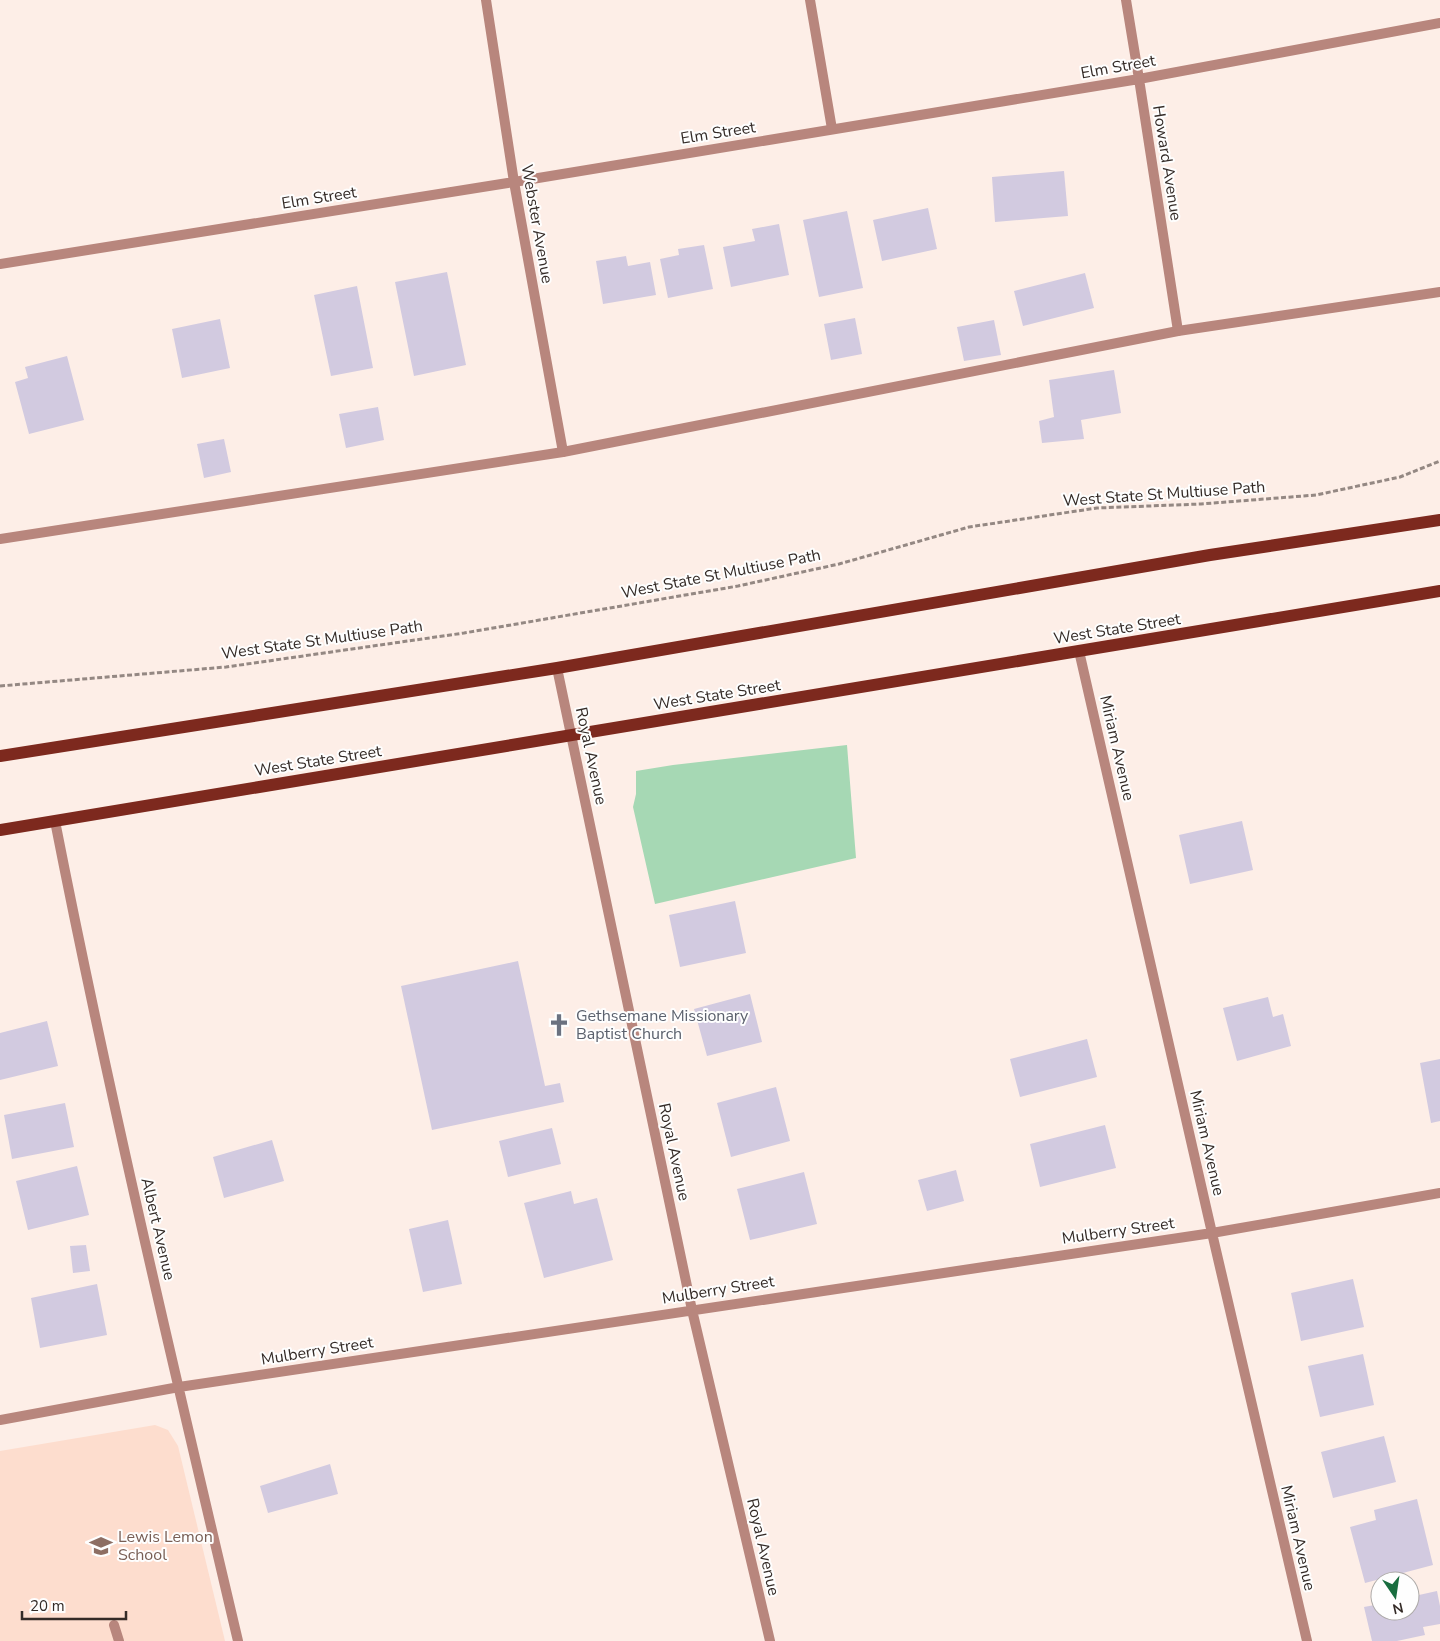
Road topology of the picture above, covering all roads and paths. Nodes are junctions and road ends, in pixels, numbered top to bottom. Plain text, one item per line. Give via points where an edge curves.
1 (486, 0) edge
2 (810, 0) edge
3 (1126, 0) edge
4 (1440, 23) edge
5 (1140, 79) junction
6 (832, 129) junction
7 (514, 182) junction
8 (0, 264) edge
9 (1440, 292) edge
10 (1178, 331) junction
11 (563, 452) junction
12 (1440, 461) edge
13 (1440, 520) edge
14 (0, 539) edge
15 (1440, 591) edge
16 (1079, 651) junction
17 (557, 668) junction
18 (0, 686) edge
19 (572, 736) junction
20 (0, 756) edge
21 (55, 821) junction
22 (0, 830) edge
23 (1440, 1193) edge
24 (1212, 1232) junction
25 (692, 1310) junction
26 (178, 1387) junction
27 (0, 1420) edge
28 (114, 1625) dead end
29 (118, 1641) edge
30 (238, 1641) edge
31 (770, 1641) edge
32 (1307, 1641) edge

1 - 7 street, Webster Avenue
2 - 6 street
3 - 5 street, Howard Avenue
4 - 5 street, Elm Street
5 - 6 street, Elm Street
5 - 10 street, Howard Avenue
6 - 7 street, Elm Street
7 - 8 street, Elm Street
7 - 11 street, Webster Avenue
9 - 10 street
10 - 11 street
11 - 14 street
12 - 18 path, West State St Multiuse Path via 1400,477 1316,495 1097,508 969,527 839,564 738,586 464,633 226,666
13 - 17 main road via 1210,555
15 - 16 main road, West State Street
16 - 19 main road, West State Street
16 - 24 street, Miriam Avenue
17 - 19 street, Royal Avenue
17 - 20 main road
19 - 21 main road, West State Street
19 - 25 street, Royal Avenue
21 - 22 main road, West State Street
21 - 26 street, Albert Avenue via 86,977
23 - 24 street, Mulberry Street
24 - 25 street, Mulberry Street
24 - 32 street, Miriam Avenue
25 - 26 street, Mulberry Street
25 - 31 street, Royal Avenue
26 - 27 street, Mulberry Street
26 - 30 street, Albert Avenue
28 - 29 street

